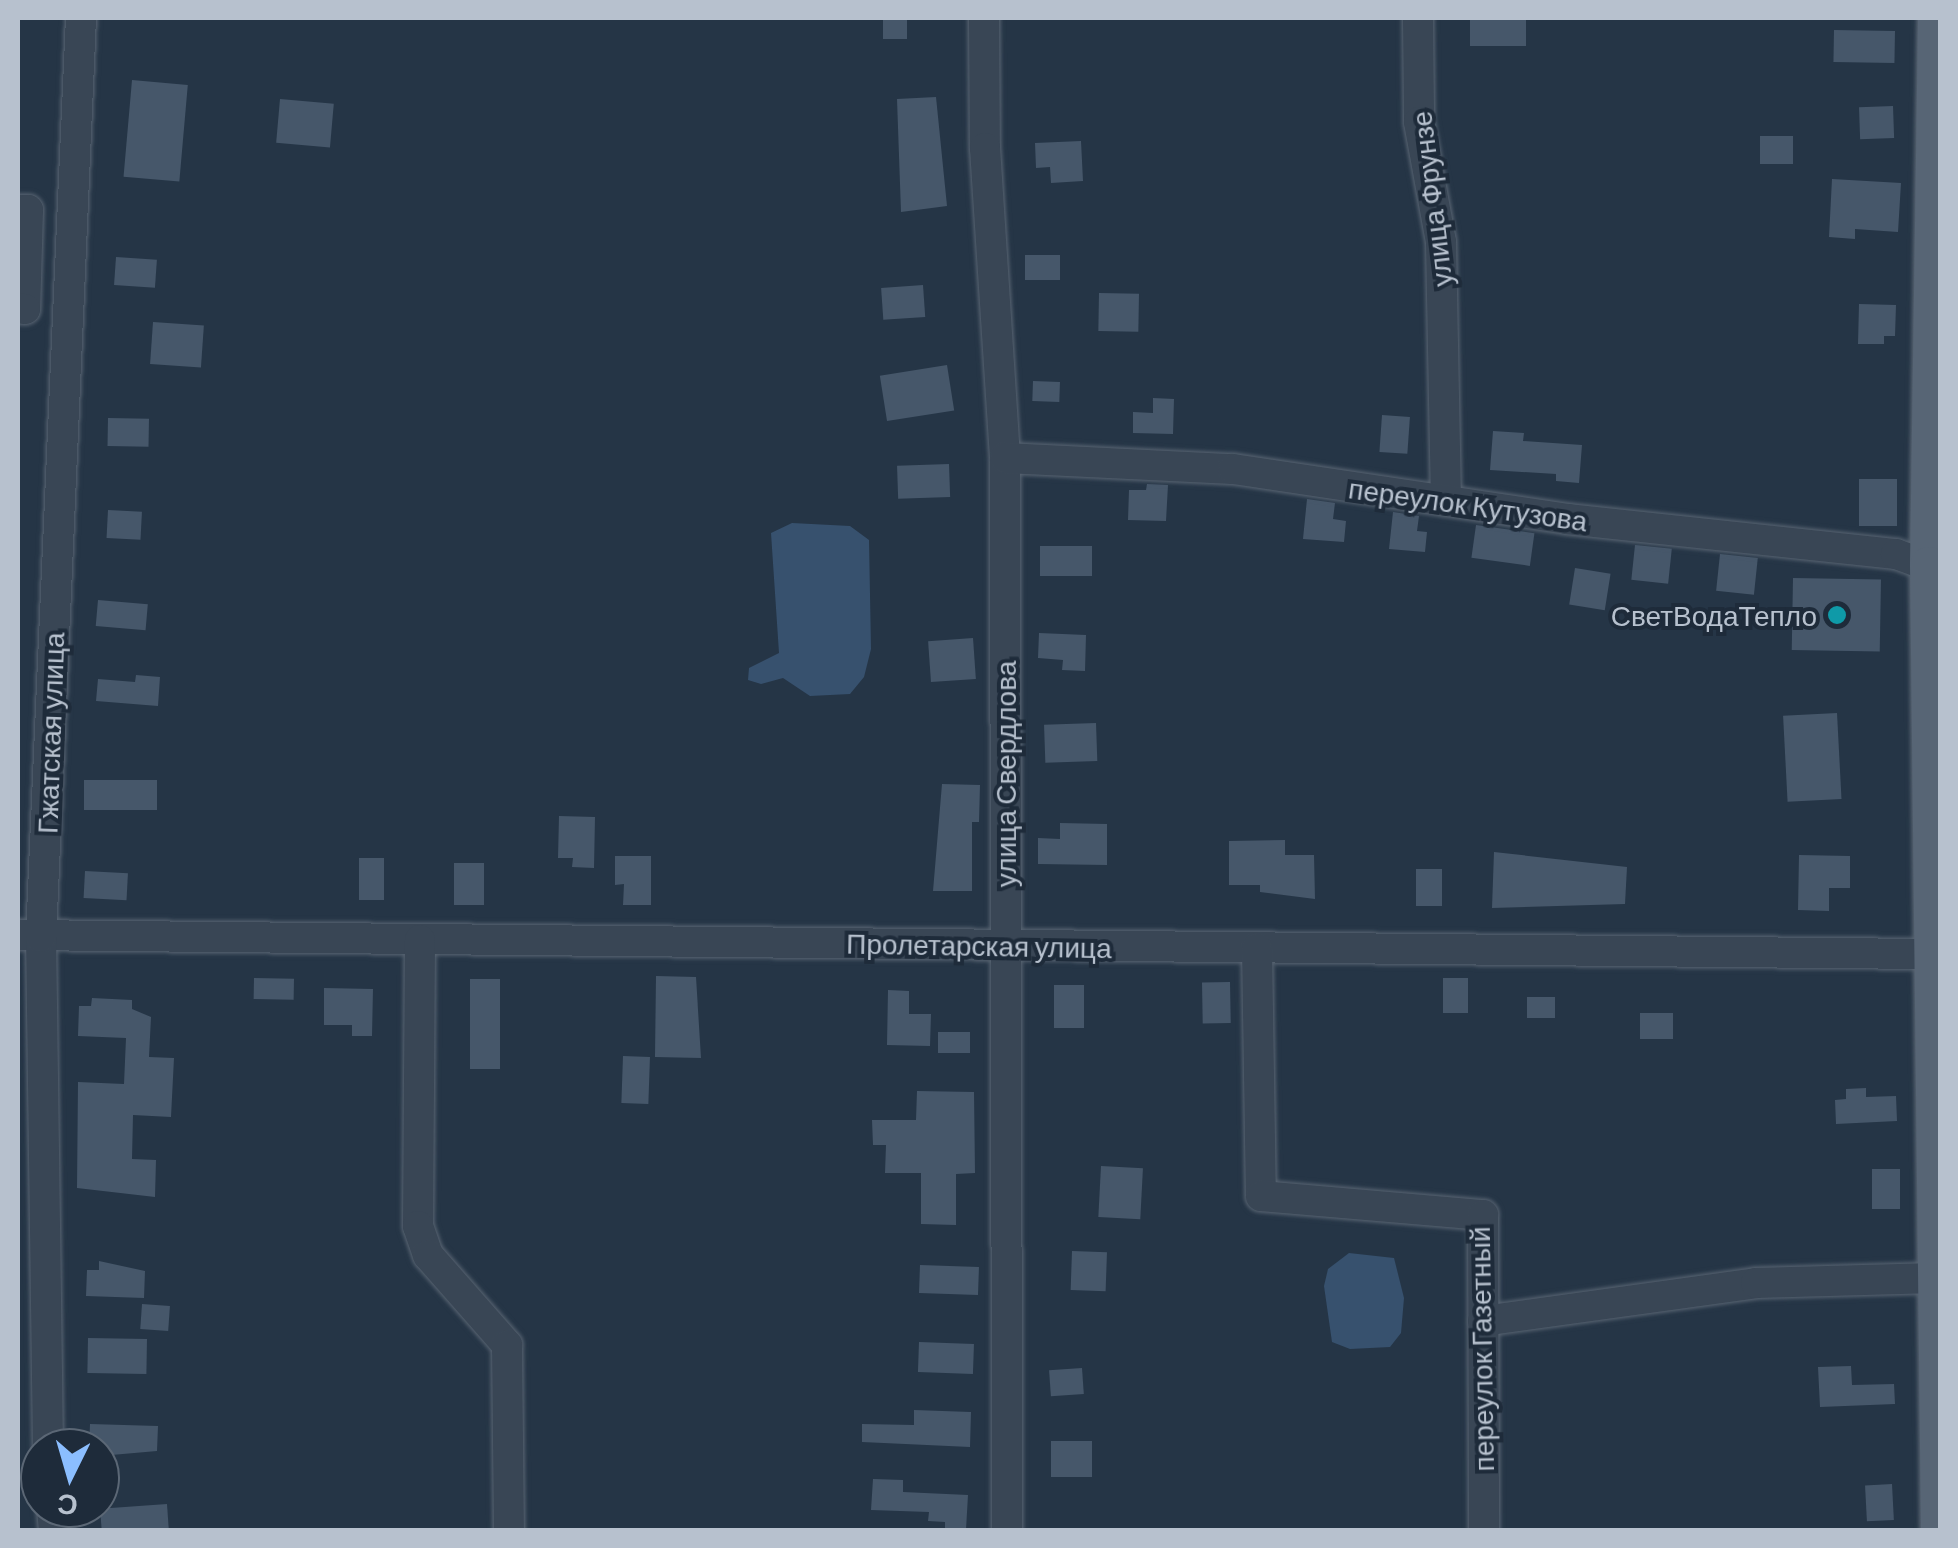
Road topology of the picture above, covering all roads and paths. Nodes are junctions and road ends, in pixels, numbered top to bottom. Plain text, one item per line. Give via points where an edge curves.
1 (81, 18) edge
2 (984, 18) edge
3 (1418, 18) edge
4 (1937, 18) edge
5 (18, 210) edge
6 (18, 308) edge
7 (1004, 458) junction
8 (1446, 501) junction
9 (1929, 566) junction
10 (29, 936) edge
11 (420, 940) junction
12 (1005, 946) junction
13 (1257, 948) junction
14 (1936, 954) edge
15 (1936, 1278) junction
16 (1483, 1321) junction
17 (47, 1428) edge
18 (509, 1530) edge
19 (1007, 1530) edge
20 (1484, 1530) edge
21 (1940, 1530) edge

1 - 10 street, Гжатская улица
2 - 7 street, улица Свердлова
3 - 8 street, улица Фрунзе via 1420,122 1442,242
4 - 9 main road
5 - 6 street via 28,210 25,308
7 - 8 street, переулок Кутузова via 1232,469
7 - 12 street, улица Свердлова
8 - 9 street, переулок Кутузова via 1896,554
9 - 14 main road
10 - 11 street, Пролетарская улица
10 - 17 street, Гжатская улица
11 - 12 street, Пролетарская улица
11 - 18 street via 418,1226 428,1255 507,1345
12 - 13 street, Пролетарская улица
12 - 19 street, улица Свердлова
13 - 14 street, Пролетарская улица
13 - 16 street, переулок Газетный via 1261,1196 1483,1215
14 - 15 main road
15 - 16 street via 1756,1283
15 - 21 main road
16 - 20 street, переулок Газетный

